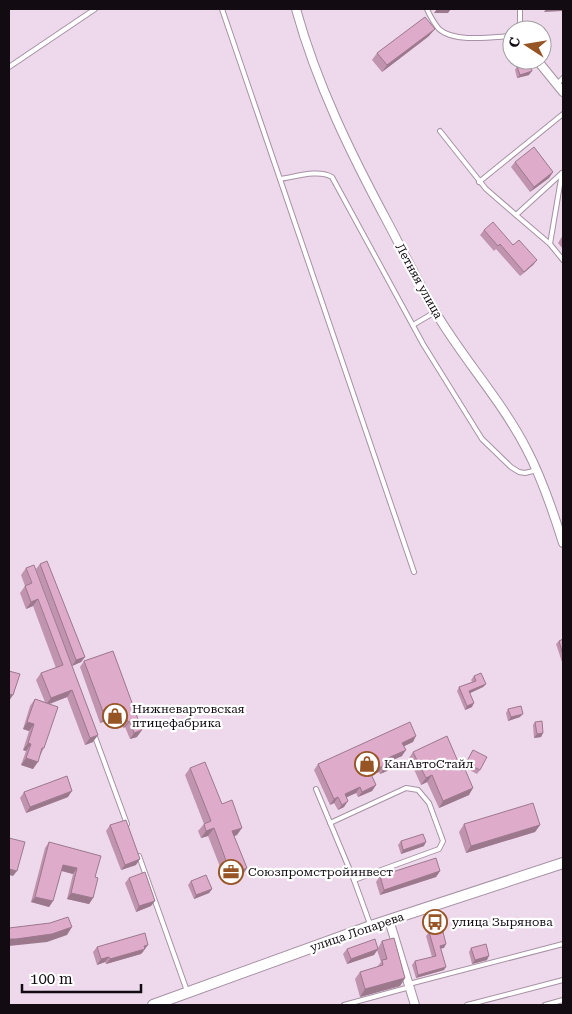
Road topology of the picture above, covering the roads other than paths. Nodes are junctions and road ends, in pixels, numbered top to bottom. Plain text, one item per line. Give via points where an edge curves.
1 (95, 9) edge
2 (222, 9) edge
3 (296, 9) edge
4 (427, 9) edge
5 (502, 36) edge
6 (9, 67) edge
7 (545, 70) edge
8 (563, 78) edge
9 (557, 84) junction
10 (563, 92) edge
11 (563, 114) edge
12 (440, 131) dead end
13 (562, 172) edge
14 (280, 179) junction
15 (480, 182) junction
16 (516, 216) junction
17 (550, 244) junction
18 (563, 260) edge
19 (435, 312) junction
20 (413, 325) junction
21 (536, 470) junction
22 (563, 518) edge
23 (558, 526) junction
24 (563, 543) edge
25 (414, 572) dead end
26 (93, 733) edge
27 (316, 789) dead end
28 (330, 823) junction
29 (128, 825) edge
30 (138, 852) edge
31 (563, 863) edge
32 (354, 880) junction
33 (389, 920) junction
34 (371, 926) junction
35 (563, 944) edge
36 (563, 980) edge
37 (409, 986) junction
38 (188, 993) junction
39 (563, 1000) edge
40 (153, 1005) edge
41 (344, 1005) edge
42 (415, 1005) edge
43 (467, 1005) edge
44 (545, 1005) edge

1 - 6 lane
2 - 14 lane
3 - 19 street, Летняя улица via 322,88 339,127
4 - 5 lane via 438,28 450,36
7 - 9 street
8 - 9 lane
9 - 10 street
11 - 15 lane
12 - 15 lane
13 - 16 lane
13 - 17 lane
14 - 20 lane via 317,173 332,177
14 - 25 lane
15 - 16 lane
16 - 17 lane
17 - 18 lane
19 - 20 lane
19 - 21 street, Летняя улица via 526,447
20 - 21 lane via 482,439 518,472
21 - 23 street, Летняя улица
22 - 23 lane
23 - 24 street, Летняя улица
26 - 29 lane
27 - 28 lane
28 - 32 lane
28 - 32 lane via 406,788 418,790 429,803 443,841 439,849
30 - 38 lane
31 - 33 main road, улица Лопарева
32 - 34 lane
33 - 34 main road, улица Лопарева
33 - 37 street
34 - 38 main road, улица Лопарева
35 - 37 lane
36 - 43 lane
37 - 41 lane
37 - 42 street
38 - 40 main road, улица Лопарева
39 - 44 lane

